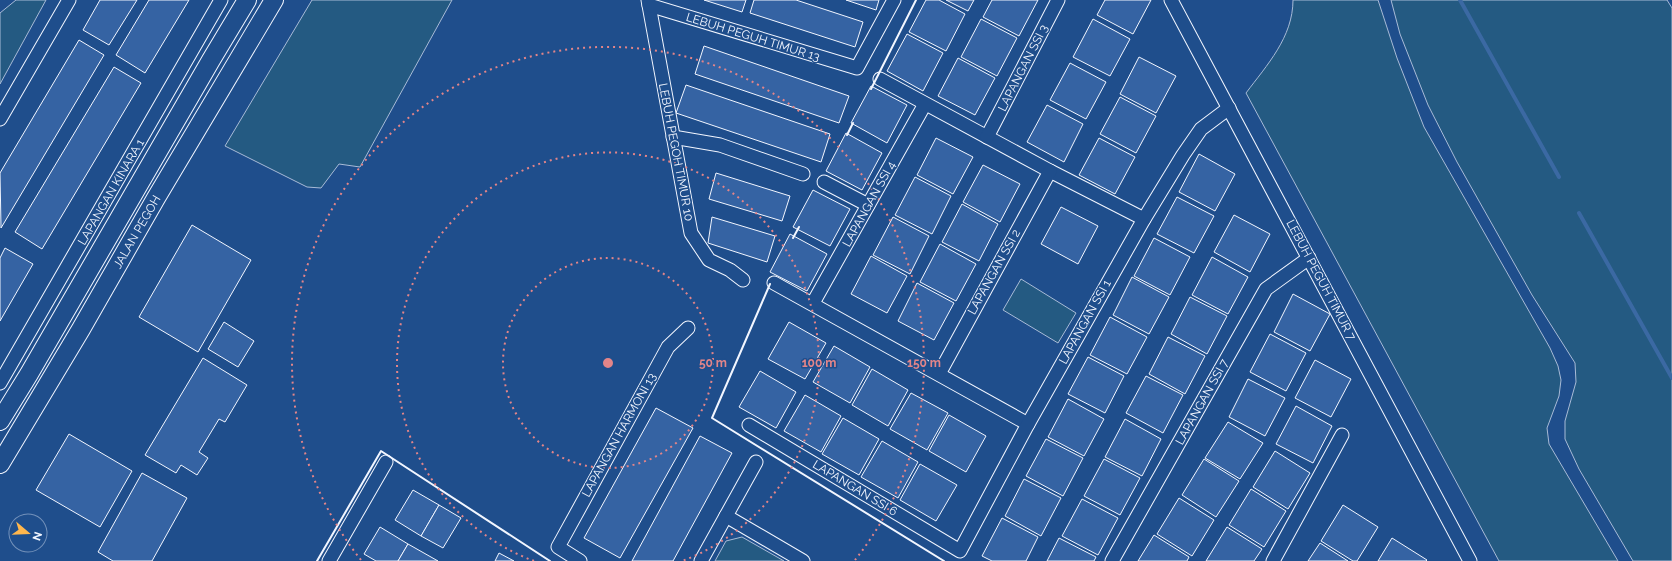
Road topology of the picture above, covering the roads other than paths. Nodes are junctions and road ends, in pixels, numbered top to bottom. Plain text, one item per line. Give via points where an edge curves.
1 (69, 0) edge
2 (221, 0) edge
3 (247, 0) edge
4 (274, 0) edge
5 (894, 0) edge
6 (1058, 0) edge
7 (1171, 0) edge
8 (648, 3) edge
9 (880, 80) dead end
10 (925, 104) junction
11 (1229, 108) junction
12 (0, 119) edge
13 (673, 137) junction
14 (987, 137) junction
15 (1050, 171) junction
16 (803, 174) dead end
17 (824, 182) dead end
18 (868, 205) junction
19 (1144, 219) junction
20 (1309, 258) junction
21 (743, 280) dead end
22 (774, 283) dead end
23 (813, 303) junction
24 (688, 328) dead end
25 (939, 374) junction
26 (0, 383) edge
27 (0, 421) edge
28 (1028, 424) junction
29 (749, 426) dead end
30 (1342, 435) dead end
31 (386, 462) dead end
32 (756, 462) dead end
33 (0, 464) edge
34 (726, 516) junction
35 (960, 551) joint
36 (330, 561) edge
37 (580, 561) edge
38 (701, 561) edge
39 (803, 561) edge
40 (1112, 561) edge
41 (1273, 561) edge
42 (1469, 561) edge

1 - 12 street
2 - 26 street, LAPANGAN KINARA 1
3 - 27 street
4 - 33 street, JALAN PEGOH
5 - 8 street, LEBUH PEGUH TIMUR 13 via 857,68
6 - 14 street, LAPANGAN SSI 3
7 - 11 street, LEBUH PEGUH TIMUR 7
8 - 13 street, LEBUH PEGOH TIMUR 10
9 - 10 street
10 - 14 street
10 - 18 street, LAPANGAN SSI 4
11 - 19 street, LAPANGAN SSI 1 via 1201,129
11 - 20 street, LEBUH PEGUH TIMUR 7
13 - 16 street via 720,145
13 - 21 street, LEBUH PEGOH TIMUR 10 via 691,233 709,260 730,270
14 - 15 street
15 - 19 street
15 - 25 street, LAPANGAN SSI 2
17 - 18 street
18 - 23 street, LAPANGAN SSI 4
19 - 28 street, LAPANGAN SSI 1
20 - 40 street, LAPANGAN SSI 7 via 1266,290
20 - 42 street, LEBUH PEGUH TIMUR 7
22 - 23 street
23 - 25 street
24 - 37 street, LAPANGAN HARMONI 13 via 668,347 558,546
25 - 28 street
28 - 35 street, LAPANGAN SSI 1
29 - 35 street, LAPANGAN SSI 6
30 - 41 street
31 - 36 street
32 - 34 street
34 - 38 street
34 - 39 street

